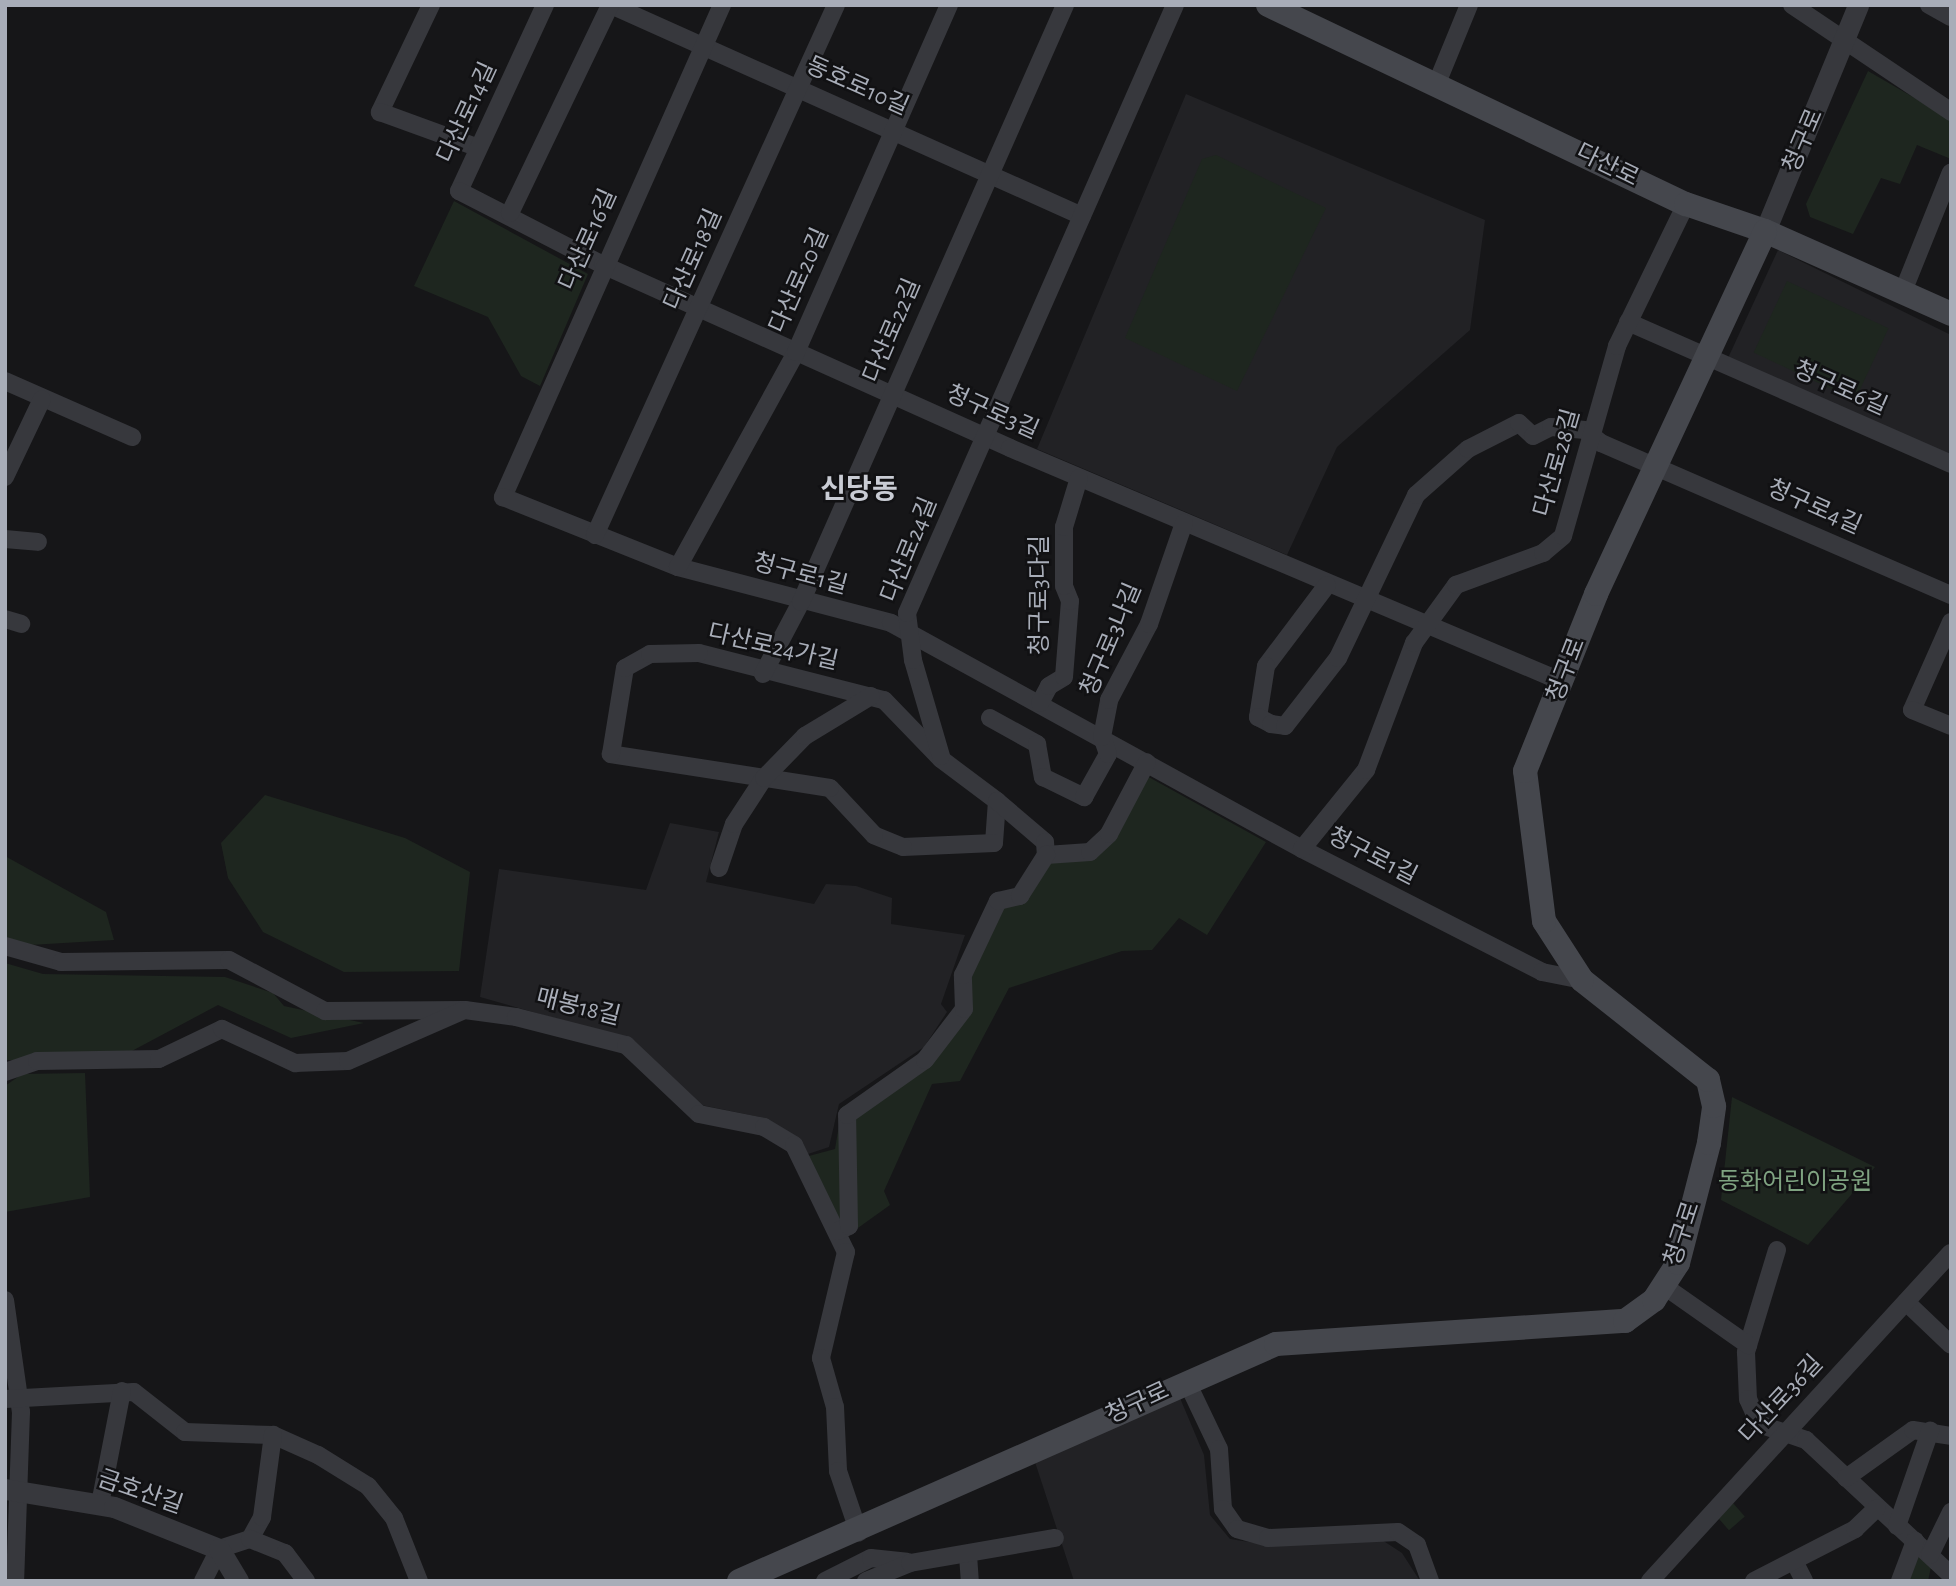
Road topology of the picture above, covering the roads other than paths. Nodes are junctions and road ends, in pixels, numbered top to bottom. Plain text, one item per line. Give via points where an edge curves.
1 (431, 5) edge
2 (545, 5) edge
3 (611, 5) edge
4 (722, 5) edge
5 (836, 5) edge
6 (949, 5) edge
7 (1065, 5) edge
8 (1175, 5) edge
9 (1268, 5) edge
10 (1469, 5) edge
11 (1792, 5) edge
12 (1858, 5) edge
13 (1929, 5) edge
14 (1951, 17) edge
15 (1846, 37) junction
16 (704, 46) junction
17 (1437, 83) junction
18 (799, 88) junction
19 (1951, 111) edge
20 (893, 129) junction
21 (476, 147) junction
22 (988, 170) junction
23 (1951, 172) edge
24 (1686, 204) junction
25 (510, 213) junction
26 (1082, 216) junction
27 (1765, 231) junction
28 (603, 265) junction
29 (1902, 294) junction
30 (699, 308) junction
31 (1951, 314) edge
32 (1628, 322) junction
33 (796, 352) junction
34 (1710, 358) junction
35 (5, 380) edge
36 (893, 395) junction
37 (42, 399) junction
38 (1593, 435) junction
39 (132, 436) dead end
40 (984, 436) junction
41 (1951, 464) edge
42 (1658, 466) junction
43 (5, 477) edge
44 (1079, 478) junction
45 (503, 497) joint
46 (1184, 523) junction
47 (595, 535) junction
48 (5, 539) edge
49 (38, 542) dead end
50 (678, 567) junction
51 (1327, 585) junction
52 (1951, 595) edge
53 (1363, 601) junction
54 (801, 602) junction
55 (1951, 622) edge
56 (1428, 629) junction
57 (908, 632) junction
58 (763, 674) junction
59 (1563, 682) junction
60 (871, 696) junction
61 (1040, 703) junction
62 (990, 718) dead end
63 (1951, 726) edge
64 (1102, 737) junction
65 (942, 759) junction
66 (1147, 762) junction
67 (764, 778) junction
68 (997, 801) junction
69 (1302, 849) junction
70 (1046, 855) junction
71 (719, 868) dead end
72 (5, 946) edge
73 (1582, 980) junction
74 (465, 1010) junction
75 (5, 1072) edge
76 (838, 1231) junction
77 (1777, 1250) dead end
78 (1951, 1253) edge
79 (1664, 1286) junction
80 (5, 1300) edge
81 (1906, 1302) junction
82 (1748, 1345) junction
83 (1951, 1345) edge
84 (1187, 1382) junction
85 (122, 1391) junction
86 (12, 1398) edge
87 (1921, 1430) junction
88 (273, 1435) junction
89 (1783, 1436) junction
90 (1951, 1436) edge
91 (1846, 1478) junction
92 (12, 1490) edge
93 (100, 1504) junction
94 (1877, 1508) junction
95 (1951, 1513) edge
96 (1897, 1526) junction
97 (859, 1533) junction
98 (1055, 1538) dead end
99 (250, 1539) junction
100 (1915, 1541) junction
101 (219, 1549) junction
102 (968, 1555) junction
103 (1930, 1555) junction
104 (1794, 1561) junction
105 (910, 1563) junction
106 (1663, 1566) junction
107 (1951, 1575) edge
108 (758, 1579) edge
109 (15, 1581) edge
110 (203, 1581) edge
111 (238, 1581) edge
112 (306, 1581) edge
113 (419, 1581) edge
114 (825, 1581) edge
115 (866, 1581) edge
116 (970, 1581) edge
117 (1430, 1581) edge
118 (1650, 1581) edge
119 (1675, 1581) edge
120 (1754, 1581) edge
121 (1804, 1581) edge
122 (1900, 1581) edge

1 - 21 street via 380,113
2 - 21 street, 다산로14길
3 - 16 street, 동호로10길
3 - 25 street
4 - 16 street, 다산로16길
5 - 18 street, 다산로18길
6 - 20 street, 다산로20길
7 - 22 street, 다산로22길
8 - 26 street, 다산로24길
9 - 17 main road, 다산로
10 - 17 street
11 - 15 street
12 - 15 street, 청구로
13 - 14 street
15 - 19 street
15 - 27 street, 청구로
16 - 18 street, 동호로10길
16 - 28 street, 다산로16길
17 - 24 main road, 다산로
18 - 20 street, 동호로10길
18 - 30 street, 다산로18길
20 - 22 street, 동호로10길
20 - 33 street, 다산로20길
21 - 25 street, 다산로14길 via 459,191
22 - 26 street, 동호로10길
22 - 36 street, 다산로22길
23 - 29 street
24 - 27 main road, 다산로
24 - 32 street, 다산로28길
25 - 28 street, 다산로14길
26 - 40 street, 다산로24길
27 - 29 main road, 다산로
27 - 34 main road, 청구로
28 - 30 street, 청구로3길
28 - 45 street, 다산로16길
29 - 31 main road, 다산로
30 - 33 street, 청구로3길
30 - 47 street, 다산로18길
32 - 34 street, 청구로6길
32 - 38 street, 다산로28길
33 - 36 street, 청구로3길
33 - 50 street, 다산로20길
34 - 41 street, 청구로6길
34 - 42 main road, 청구로
35 - 37 street
36 - 40 street, 청구로3길
36 - 54 street, 다산로22길
37 - 39 street
37 - 43 street
38 - 42 street
38 - 53 street via 1561,425 1533,436 1519,423 1468,449 1416,495
38 - 56 street, 다산로28길 via 1563,536 1544,553 1456,585
40 - 44 street, 청구로3길
40 - 57 street, 다산로24길 via 907,613
42 - 52 street, 청구로4길
42 - 59 main road, 청구로 via 1596,594
44 - 46 street, 청구로3길
44 - 61 street, 청구로3다길 via 1064,527 1064,586 1070,601 1064,677 1049,686
45 - 47 street, 청구로1길
46 - 51 street, 청구로3길
46 - 64 street, 청구로3나길 via 1149,624 1109,700
47 - 50 street, 청구로1길
48 - 49 street
50 - 54 street, 청구로1길
51 - 53 street, 청구로3길
51 - 53 street via 1266,666 1258,717 1285,726 1338,658
53 - 56 street, 청구로3길
54 - 57 street, 청구로1길
54 - 58 street, 다산로22길
55 - 63 street via 1912,710
56 - 59 street, 청구로3길
56 - 69 street, 다산로28길 via 1414,643 1366,770
57 - 61 street, 청구로1길
57 - 65 street, 다산로24길
58 - 60 street, 다산로24가길
58 - 67 street, 다산로24가길 via 699,653 650,654 625,668 611,754
59 - 73 main road, 청구로 via 1525,771 1526,815 1544,921
60 - 65 street, 다산로24가길 via 884,700
60 - 67 street, 다산로24가길 via 804,736
61 - 64 street, 청구로1길
62 - 64 street, 청구로3나길 via 1037,744 1043,777 1084,797 1108,754
64 - 66 street, 청구로1길
65 - 68 street
66 - 69 street, 청구로1길
66 - 70 street via 1109,834 1090,852
67 - 68 street via 830,788 874,835 903,847 994,843
67 - 71 street, 다산로24가길 via 734,824
68 - 70 street via 1045,842
69 - 73 street, 청구로1길 via 1542,972
70 - 76 street via 1020,897 998,901 963,975 964,1009 925,1060 847,1115 849,1226
72 - 74 street, 매봉18길 via 61,962 229,960 325,1011
73 - 79 main road, 청구로 via 1708,1080 1714,1106 1709,1143 1678,1263
74 - 75 street via 348,1062 295,1063 222,1028 159,1059 37,1061
74 - 76 street, 매봉18길 via 625,1045 699,1114 774,1133 794,1145
76 - 97 street, 매봉18길 via 846,1252 821,1358 835,1407 838,1471
77 - 82 street
78 - 81 street, 다산로36길
79 - 82 street
79 - 84 main road, 청구로 via 1625,1321 1276,1344
80 - 86 street
81 - 83 street
81 - 89 street, 다산로36길
82 - 89 street via 1748,1399 1759,1424
84 - 97 main road, 청구로
84 - 117 street via 1219,1449 1223,1509 1237,1529 1268,1538 1398,1532 1417,1545
85 - 86 street
85 - 88 street via 134,1392 186,1432
85 - 93 street
86 - 92 street
87 - 90 street
87 - 91 street
87 - 96 street
88 - 99 street via 262,1517
88 - 113 street via 368,1486 404,1532
89 - 91 street via 1805,1440
89 - 106 street, 다산로36길
91 - 94 street
92 - 93 street, 금호산길
92 - 109 street
93 - 101 street, 금호산길
94 - 96 street
94 - 104 street via 1855,1530
95 - 103 street
96 - 100 street
97 - 108 main road, 청구로
98 - 102 street
99 - 101 street
99 - 112 street via 285,1553
100 - 103 street
100 - 122 street
101 - 110 street
101 - 111 street
102 - 105 street
102 - 116 street
103 - 107 street
104 - 120 street
104 - 121 street
105 - 114 street via 871,1558
105 - 115 street
106 - 118 street, 다산로36길
106 - 119 street

